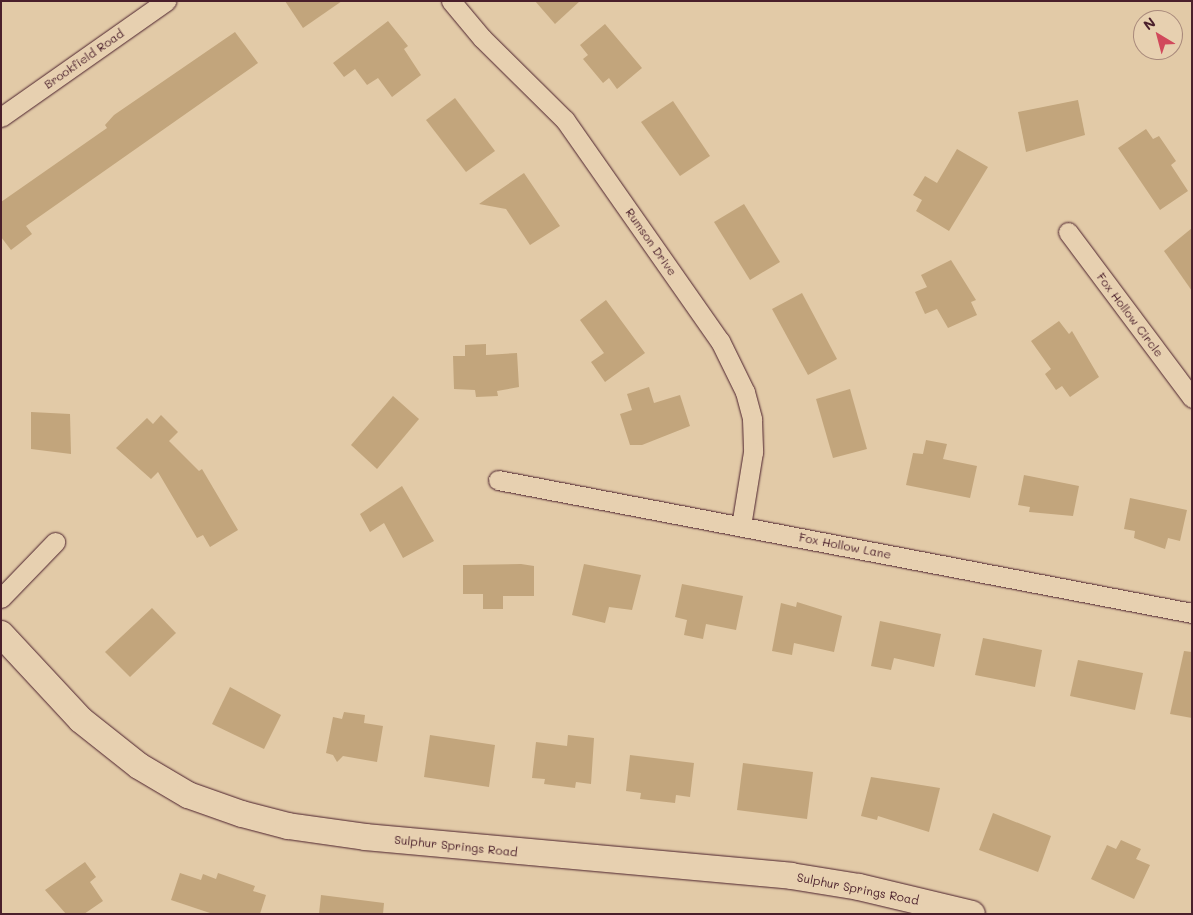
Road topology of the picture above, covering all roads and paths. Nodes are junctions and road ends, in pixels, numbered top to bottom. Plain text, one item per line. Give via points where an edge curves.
1 (166, 1) edge
2 (451, 1) edge
3 (1, 117) edge
4 (1068, 232) dead end
5 (1192, 398) edge
6 (498, 480) dead end
7 (741, 526) junction
8 (55, 542) dead end
9 (1, 598) edge
10 (1192, 613) edge
11 (1, 634) edge
12 (972, 914) edge

1 - 3 street, Brookfield Road
2 - 7 street, Rumson Drive via 482,38 565,120 720,341 745,392 752,419 753,452
4 - 5 street, Fox Hollow Circle
6 - 7 street, Fox Hollow Lane
7 - 10 street, Fox Hollow Lane
8 - 9 street
11 - 12 street, Sulphur Springs Road via 82,720 139,766 188,795 242,814 288,826 365,837 791,876 859,887

